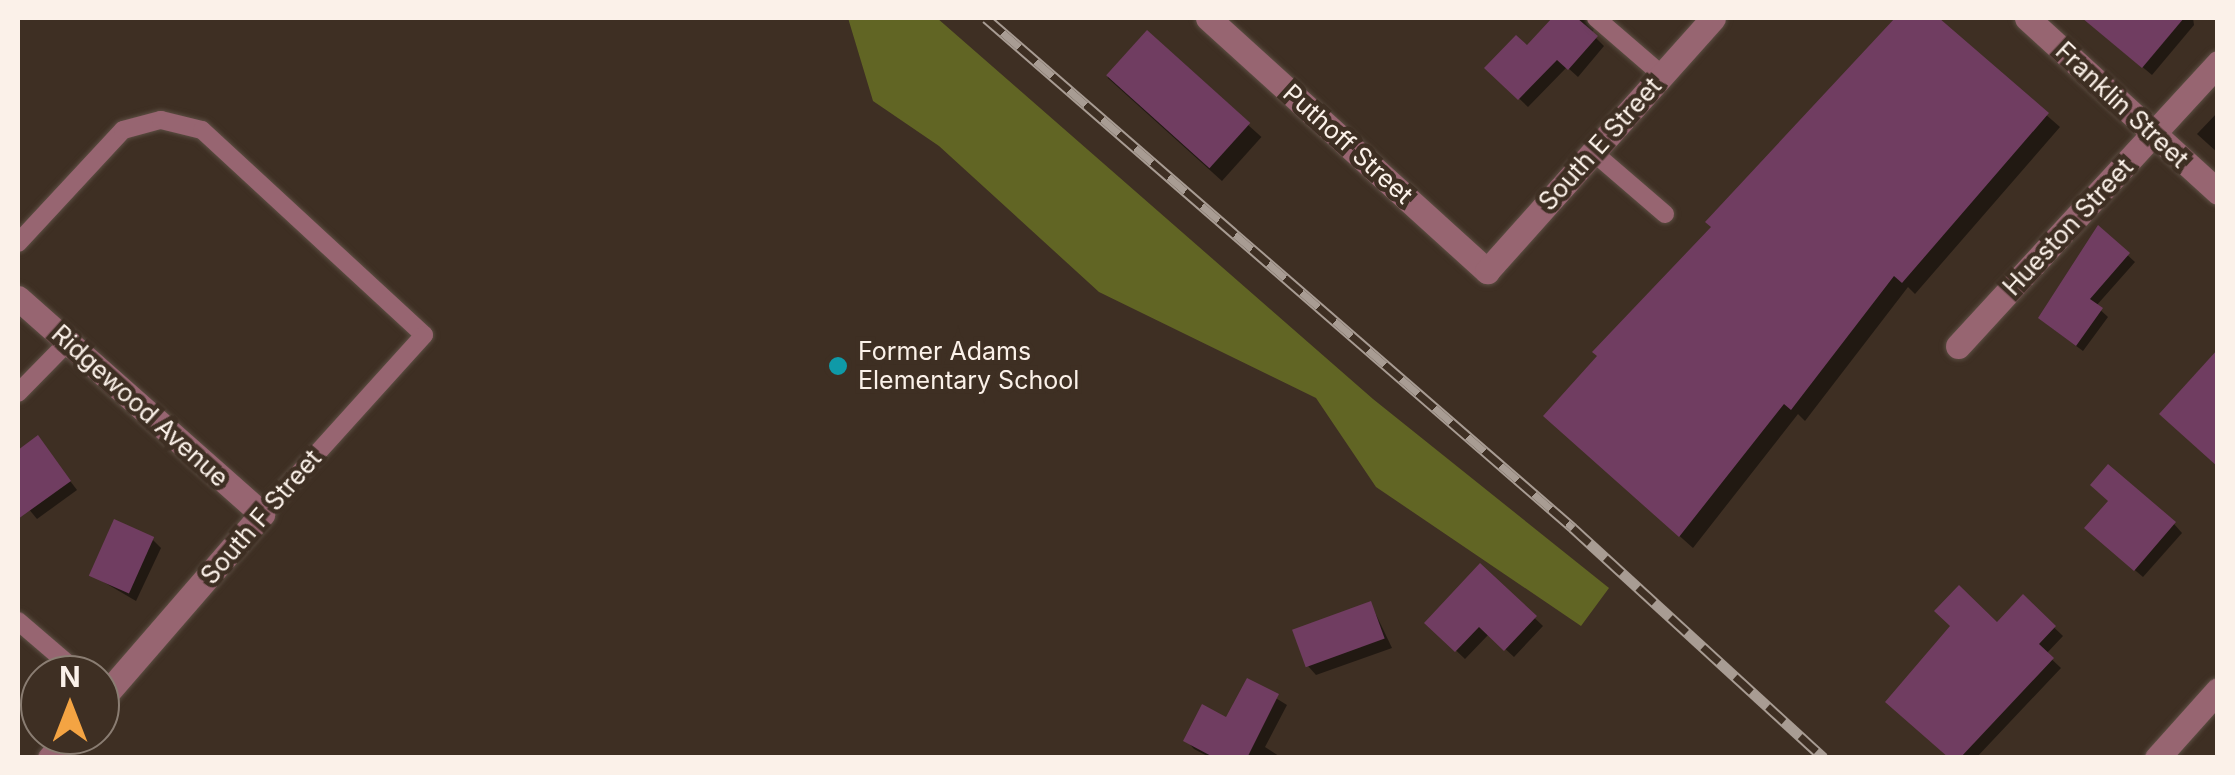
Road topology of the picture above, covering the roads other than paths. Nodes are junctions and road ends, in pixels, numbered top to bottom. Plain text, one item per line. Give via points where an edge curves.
1 (1208, 18) edge
2 (1596, 18) edge
3 (1713, 18) edge
4 (2027, 18) edge
5 (2218, 63) edge
6 (1662, 75) junction
7 (2153, 135) junction
8 (1592, 152) junction
9 (2218, 192) edge
10 (1665, 214) dead end
11 (18, 243) edge
12 (1488, 270) joint
13 (18, 298) edge
14 (68, 344) junction
15 (1958, 346) dead end
16 (18, 393) edge
17 (262, 514) junction
18 (18, 621) edge
19 (58, 655) edge
20 (120, 676) edge
21 (2218, 690) edge
22 (2157, 758) edge

1 - 12 street, Puthoff Street
2 - 6 lane
3 - 6 street, South E Street
4 - 7 street, Franklin Street
5 - 7 street, Hueston Street
6 - 8 street, South E Street
7 - 9 street, Franklin Street
7 - 15 street, Hueston Street
8 - 10 lane
8 - 12 street, South E Street
11 - 17 lane, South F Street via 124,130 160,120 202,130 424,335
13 - 14 street, Ridgewood Avenue
14 - 16 lane
14 - 17 street, Ridgewood Avenue
17 - 20 street, South F Street
18 - 19 lane
21 - 22 street

